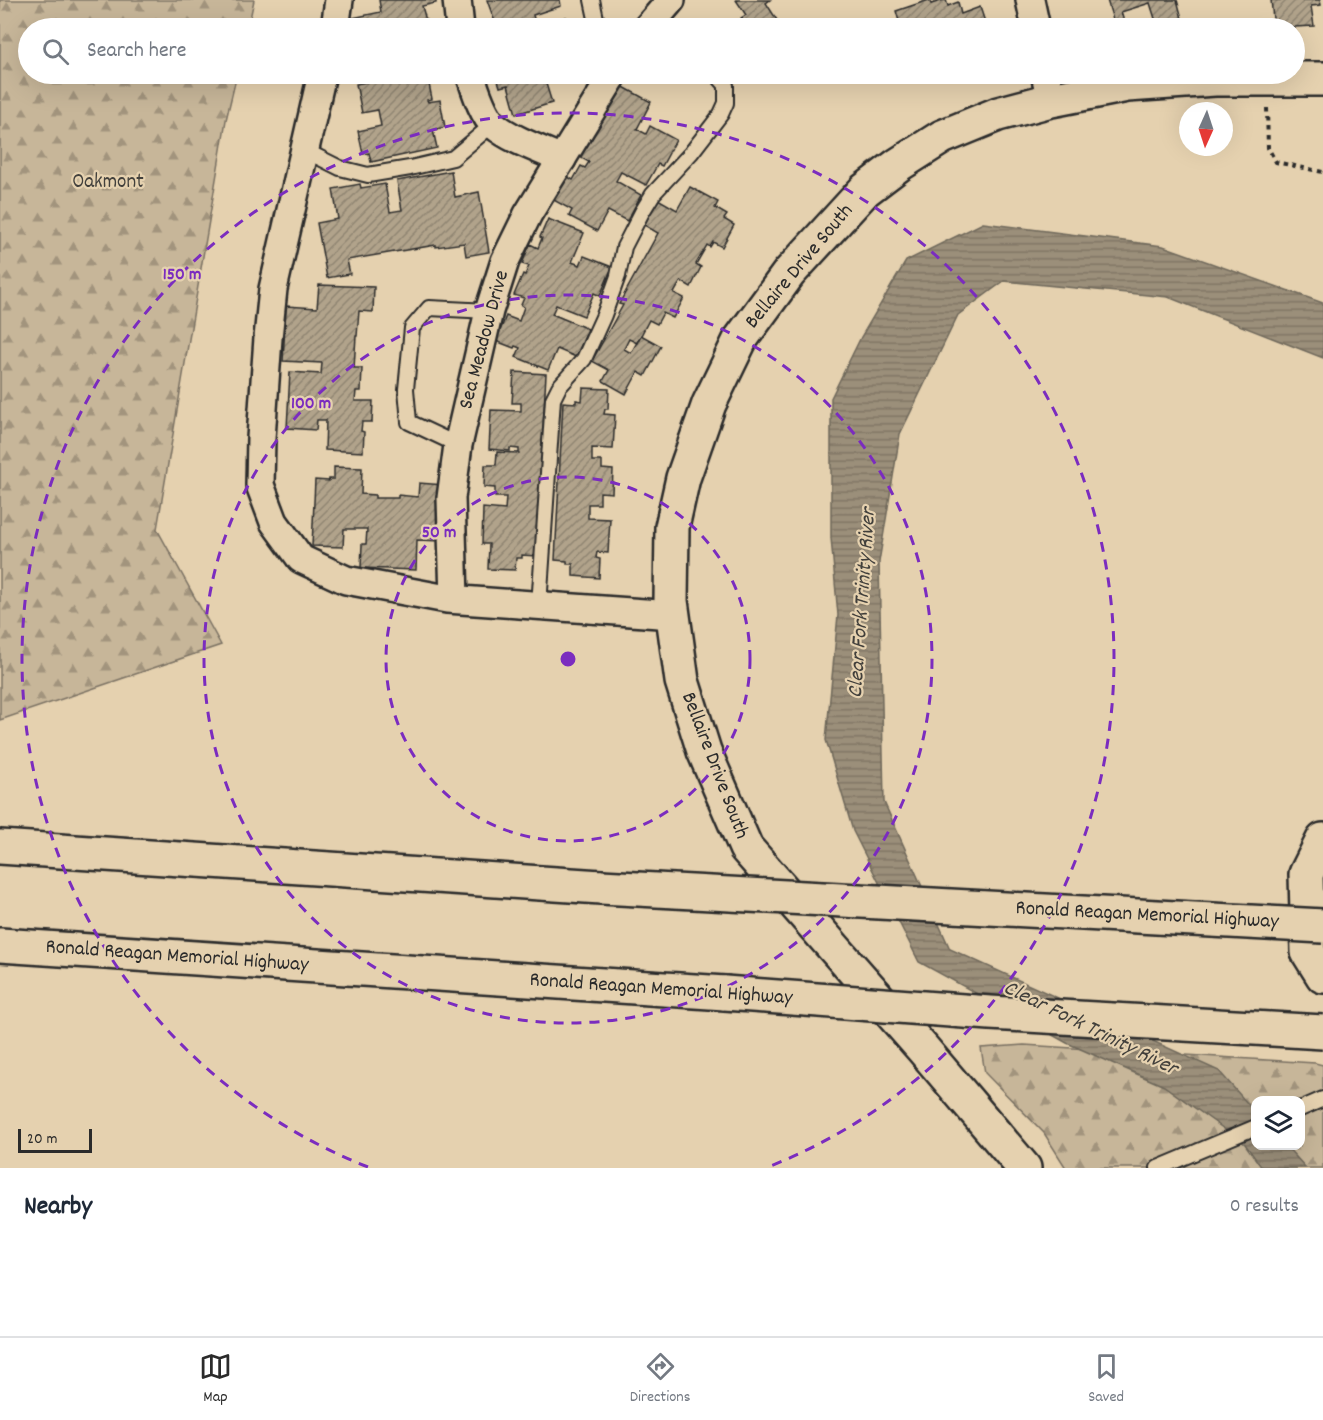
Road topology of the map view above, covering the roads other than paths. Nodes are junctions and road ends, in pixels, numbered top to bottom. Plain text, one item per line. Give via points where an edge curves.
1 (339, 0) edge
2 (457, 0) edge
3 (592, 0) edge
4 (1030, 0) edge
5 (336, 18) edge
6 (459, 18) edge
7 (596, 18) edge
8 (1034, 18) edge
9 (1305, 79) edge
10 (1323, 79) edge
11 (320, 84) edge
12 (473, 84) edge
13 (605, 84) edge
14 (725, 84) edge
15 (1142, 84) edge
16 (1048, 87) edge
17 (493, 124) junction
18 (304, 150) junction
19 (562, 159) junction
20 (489, 311) junction
21 (458, 445) junction
22 (454, 599) junction
23 (539, 606) junction
24 (673, 615) junction
25 (1323, 840) edge
26 (0, 847) edge
27 (1323, 926) edge
28 (0, 945) edge
29 (1323, 976) edge
30 (1323, 1032) edge
31 (1323, 1100) edge
32 (1305, 1107) edge
33 (1251, 1130) edge
34 (1161, 1167) edge
35 (1024, 1168) edge

1 - 5 street
2 - 6 street
3 - 7 lane
4 - 8 street
9 - 10 main road, Bellaire Drive South
11 - 18 street
12 - 17 street
13 - 19 street, Sea Meadow Drive
14 - 23 lane via 726,104 721,114 642,212 624,247 608,306 584,359 558,387
15 - 16 main road, Bellaire Drive South
16 - 24 main road, Bellaire Drive South via 998,114 942,137 865,190 789,273 740,340 709,404 683,478 672,527
17 - 18 lane via 453,158 368,175 340,168
17 - 19 street
18 - 22 street via 273,289 260,485 274,522 302,559 346,580
19 - 20 street, Sea Meadow Drive via 505,261
20 - 21 street, Sea Meadow Drive
20 - 21 lane via 429,309 412,328 406,389 409,422
21 - 22 street, Sea Meadow Drive via 451,498
22 - 23 street
23 - 24 street
24 - 35 main road, Bellaire Drive South via 682,681 704,751 746,848
25 - 29 main road via 1305,874 1308,952
26 - 27 main road, Ronald Reagan Memorial Highway, bridge via 601,887
28 - 30 main road, Ronald Reagan Memorial Highway, bridge via 978,1013
31 - 32 lane
33 - 34 lane

